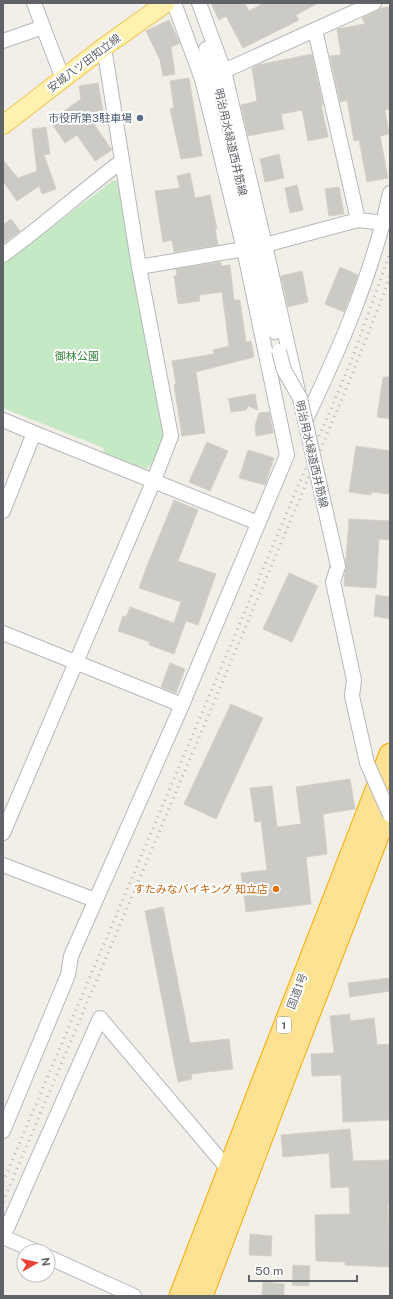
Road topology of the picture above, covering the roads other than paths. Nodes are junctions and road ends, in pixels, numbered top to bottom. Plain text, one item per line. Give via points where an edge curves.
1 (34, 3) edge
2 (166, 3) edge
3 (174, 3) edge
4 (190, 3) edge
5 (199, 3) edge
6 (374, 3) edge
7 (43, 27) junction
8 (315, 30) junction
9 (3, 41) edge
10 (104, 47) junction
11 (224, 71) junction
12 (63, 79) junction
13 (3, 126) edge
14 (122, 161) junction
15 (390, 193) edge
16 (358, 220) junction
17 (384, 223) junction
18 (266, 245) junction
19 (244, 249) junction
20 (3, 255) edge
21 (139, 267) junction
22 (3, 420) edge
23 (34, 432) junction
24 (154, 480) junction
25 (3, 511) edge
26 (258, 523) junction
27 (3, 633) edge
28 (76, 662) junction
29 (182, 705) junction
30 (390, 754) edge
31 (390, 805) edge
32 (390, 815) edge
33 (3, 833) edge
34 (3, 865) edge
35 (95, 900) junction
36 (4, 1125) edge
37 (228, 1169) junction
38 (3, 1237) edge
39 (17, 1243) edge
40 (56, 1261) edge
41 (134, 1296) edge
42 (180, 1296) edge
43 (202, 1296) edge

1 - 7 street
2 - 10 main road, 安城八ツ田知立線
3 - 19 street via 202,79
4 - 32 street, 明治用水緑道西井筋線, bridge via 218,84 284,370 300,398 338,566 333,582 354,680 352,696 367,763
5 - 11 street
6 - 8 street
7 - 9 street
7 - 12 street
8 - 11 street
8 - 16 street
10 - 12 main road, 安城八ツ田知立線
10 - 14 street
11 - 18 street
12 - 13 main road, 安城八ツ田知立線
14 - 20 street
14 - 21 street
15 - 17 street
16 - 17 street
16 - 18 street
17 - 18 street via 348,327 305,420
19 - 21 street
19 - 26 street via 287,455
21 - 24 street via 171,436
22 - 23 street
23 - 24 street
23 - 25 street
24 - 26 street
24 - 28 street
26 - 29 street
27 - 28 street
28 - 29 street
28 - 33 street
29 - 35 street
30 - 37 highway, 国道1号 / 1
31 - 43 highway, 国道1号 / 1
34 - 35 street
35 - 36 street via 71,956 68,975
37 - 38 street via 100,1018
37 - 42 highway, 国道1号 / 1
38 - 39 street
40 - 41 street

